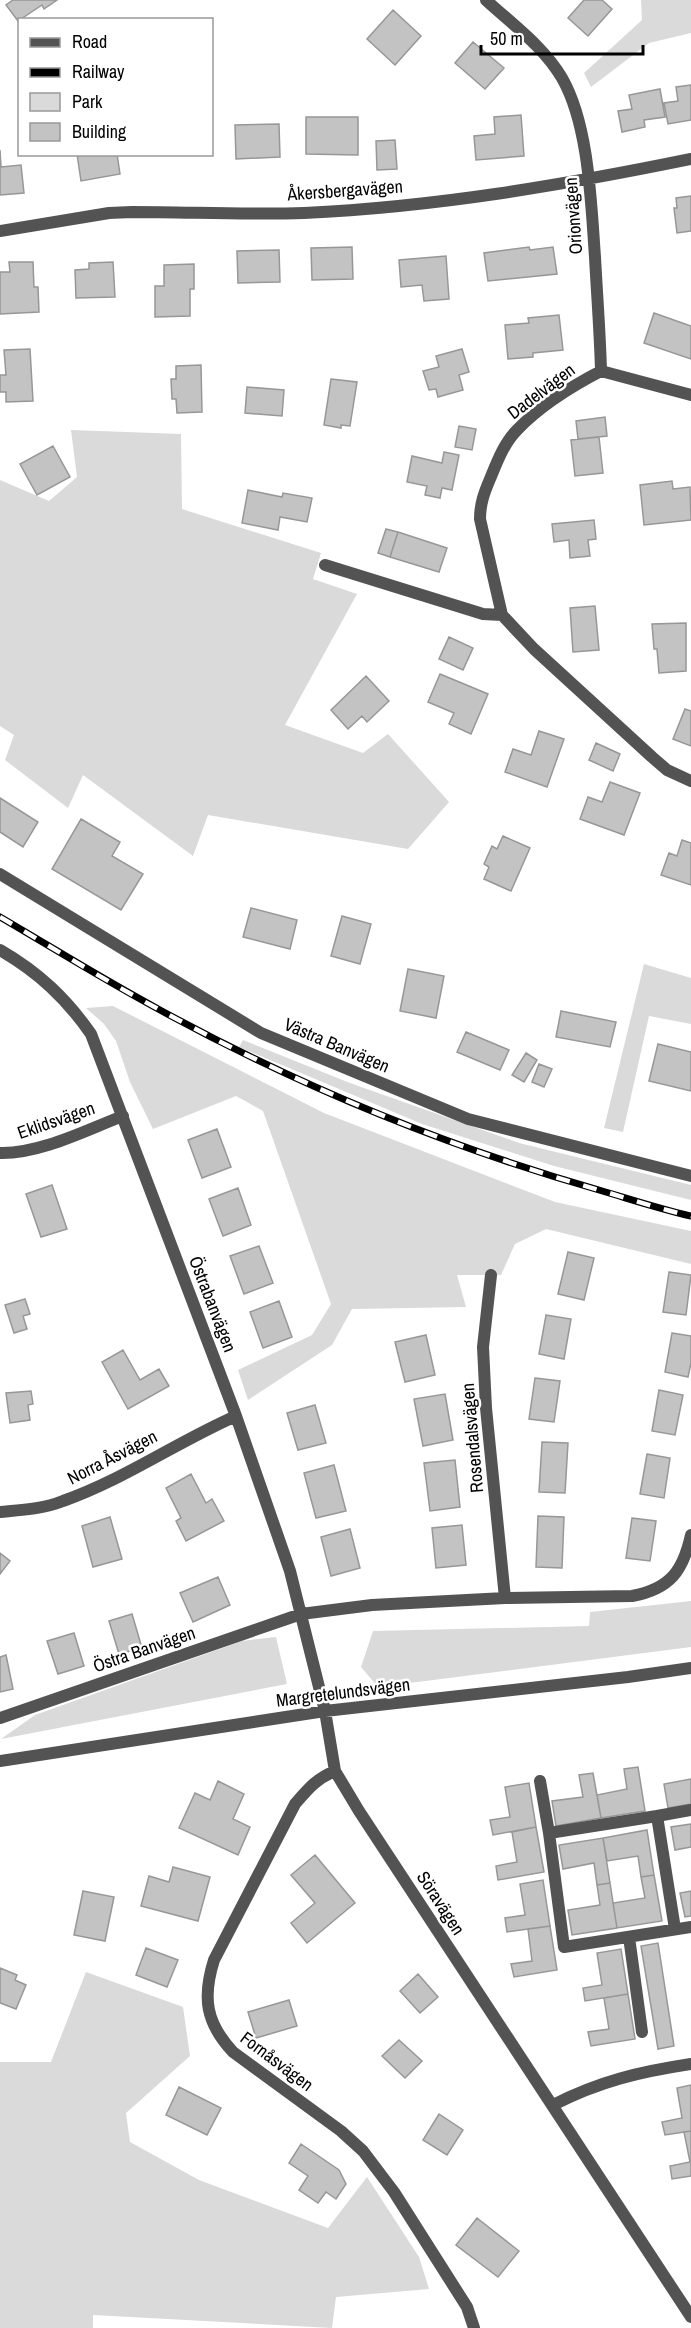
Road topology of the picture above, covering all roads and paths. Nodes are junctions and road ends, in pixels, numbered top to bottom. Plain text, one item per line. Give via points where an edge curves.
1 (486, 0) edge
2 (691, 159) edge
3 (590, 180) junction
4 (0, 231) edge
5 (601, 370) junction
6 (691, 395) edge
7 (325, 565) dead end
8 (502, 615) junction
9 (691, 781) edge
10 (0, 873) edge
11 (0, 950) edge
12 (123, 1116) junction
13 (0, 1153) edge
14 (691, 1176) edge
15 (491, 1275) dead end
16 (236, 1416) junction
17 (0, 1512) edge
18 (691, 1534) edge
19 (505, 1598) junction
20 (301, 1614) junction
21 (691, 1668) edge
22 (325, 1711) junction
23 (0, 1718) edge
24 (0, 1761) edge
25 (335, 1771) junction
26 (540, 1780) dead end
27 (691, 1810) edge
28 (657, 1816) junction
29 (549, 1833) junction
30 (691, 1927) edge
31 (675, 1929) junction
32 (629, 1936) junction
33 (642, 2032) dead end
34 (691, 2064) edge
35 (553, 2105) junction
36 (691, 2317) edge
37 (474, 2328) edge

1 - 3 street, Orionvägen via 531,40 561,77 577,120
2 - 3 street, Åkersbergavägen
3 - 4 street, Åkersbergavägen via 363,209 303,213 108,213
3 - 5 street, Orionvägen
5 - 6 street
5 - 8 street, Dadelvägen via 575,384 517,430 503,450 480,503 480,519
7 - 8 street via 483,614
8 - 9 street via 652,757 667,770
10 - 14 street, Västra Banvägen via 261,1033 468,1119
11 - 12 street, Östrabanvägen via 39,976 80,1018 91,1034
12 - 13 street, Eklidsvägen via 37,1148
12 - 16 street, Östrabanvägen
15 - 19 street, Rosendalsvägen via 483,1347
16 - 17 street, Norra Åsvägen via 62,1502
16 - 20 street, Östrabanvägen
18 - 19 street via 676,1574 648,1593
19 - 20 street via 372,1605
20 - 22 street, Östrabanvägen
20 - 23 street, Östra Banvägen
21 - 22 street, Margretelundsvägen
22 - 24 street, Margretelundsvägen
22 - 25 street, Söravägen
25 - 35 street, Söravägen
25 - 37 street, Fornåsvägen via 313,1784 295,1804 214,1960 207,1980 211,2021 233,2052 363,2151 394,2192 467,2307
26 - 29 street
27 - 28 street
28 - 29 street
28 - 31 street
29 - 32 street via 564,1947
30 - 31 street
31 - 32 street
32 - 33 street
34 - 35 street via 609,2081
35 - 36 street, Söravägen

